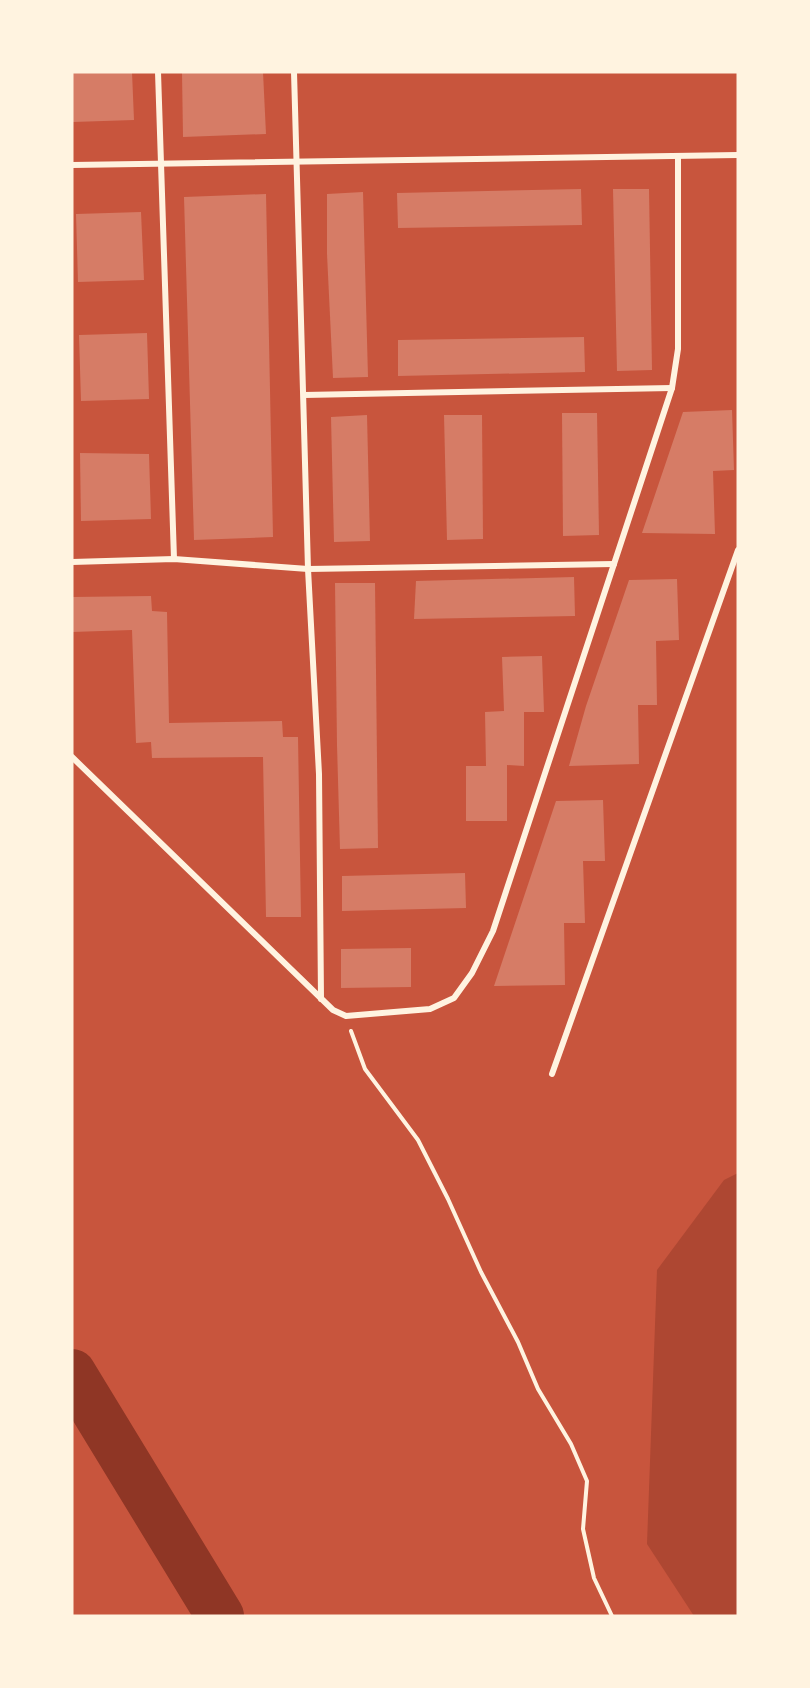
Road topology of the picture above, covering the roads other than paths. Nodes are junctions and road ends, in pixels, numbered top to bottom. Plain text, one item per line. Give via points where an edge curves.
1 (158, 72) edge
2 (294, 72) edge
3 (738, 155) edge
4 (678, 156) junction
5 (296, 160) junction
6 (160, 164) junction
7 (72, 165) edge
8 (672, 388) junction
9 (304, 395) junction
10 (738, 550) edge
11 (174, 559) junction
12 (72, 562) edge
13 (614, 564) junction
14 (308, 569) junction
15 (72, 757) edge
16 (321, 999) junction
17 (552, 1074) dead end

1 - 6 street
2 - 5 street
3 - 4 street
4 - 5 street
4 - 8 street via 678,349
5 - 6 street
5 - 9 street
6 - 7 street
6 - 11 street
8 - 9 street
8 - 13 street
9 - 14 street
10 - 17 street
11 - 12 street
11 - 14 street
13 - 14 street
13 - 16 street via 493,931 472,973 454,998 430,1009 346,1016 333,1011
14 - 16 street via 319,774
15 - 16 street

